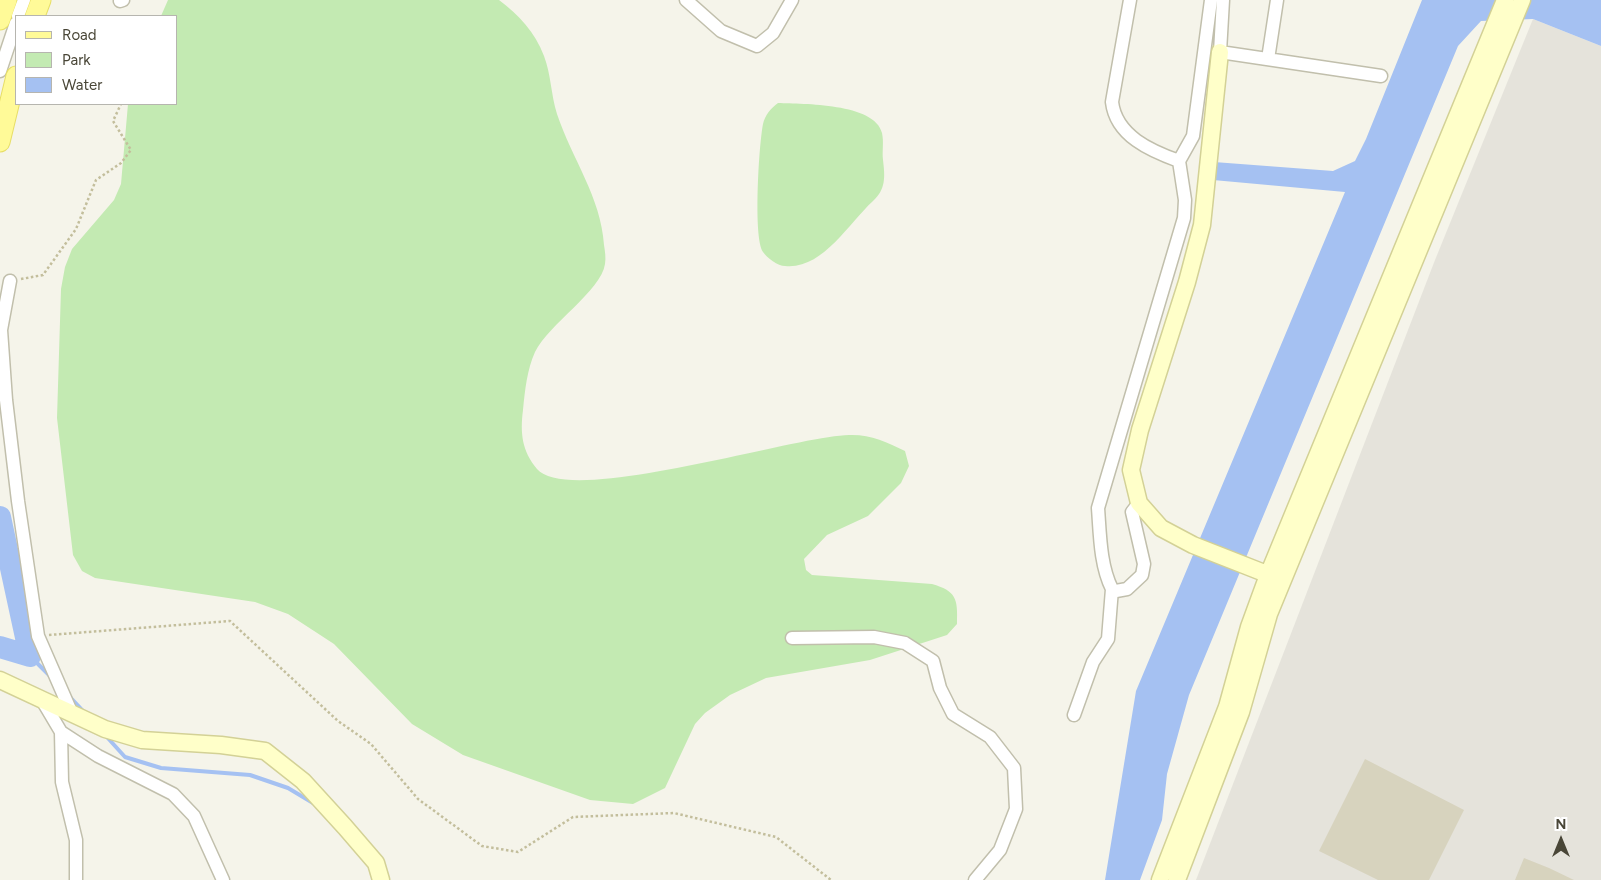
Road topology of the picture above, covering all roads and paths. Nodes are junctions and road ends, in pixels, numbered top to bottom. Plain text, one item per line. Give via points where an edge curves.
1 (7, 0) edge
2 (24, 0) edge
3 (41, 0) edge
4 (686, 0) edge
5 (792, 0) edge
6 (1130, 0) edge
7 (1211, 0) edge
8 (1223, 0) edge
9 (1277, 0) edge
10 (1505, 0) edge
11 (1522, 0) edge
12 (18, 15) edge
13 (35, 15) edge
14 (0, 20) edge
15 (15, 26) edge
16 (1220, 52) junction
17 (1268, 59) junction
18 (0, 71) edge
19 (1381, 76) dead end
20 (15, 80) edge
21 (121, 105) edge
22 (0, 142) edge
23 (1179, 161) junction
24 (10, 281) joint
25 (1139, 503) junction
26 (1262, 572) junction
27 (1284, 581) junction
28 (1112, 589) junction
29 (38, 636) junction
30 (792, 638) dead end
31 (0, 680) edge
32 (42, 700) junction
33 (72, 714) junction
34 (1074, 715) dead end
35 (61, 732) junction
36 (76, 880) edge
37 (223, 880) edge
38 (381, 880) edge
39 (831, 880) edge
40 (975, 880) edge
41 (1160, 880) edge
42 (1177, 880) edge

1 - 14 main road
2 - 12 street
3 - 13 main road
4 - 5 street via 721,31 757,46 773,33
6 - 23 street via 1112,102 1114,116 1125,132 1138,142
7 - 23 street via 1193,136
8 - 16 street
9 - 17 street
10 - 26 street
11 - 27 street
15 - 18 street
16 - 17 street
16 - 25 street via 1202,225 1140,430 1132,470
17 - 19 street
20 - 22 main road
21 - 24 path via 113,121 131,150 121,163 96,180 76,229 42,275
23 - 28 street via 1186,200 1184,218 1098,508 1107,579
24 - 29 street via 1,330 6,400
25 - 26 street via 1161,528 1193,546
25 - 28 street via 1132,512 1144,564 1142,575 1127,589
26 - 27 street
26 - 41 street via 1227,707
27 - 42 street via 1269,614 1241,712
28 - 34 street via 1108,639 1093,662
29 - 33 street
29 - 39 path via 230,621 338,721 371,744 418,798 482,846 518,852 573,817 674,813 776,837
30 - 40 street via 874,637 905,643 933,661 940,688 953,714 990,736 1014,768 1016,809 1000,850
31 - 32 street
32 - 33 street
32 - 35 street
33 - 38 street via 105,730 142,740 265,751 303,781 345,827 376,863
35 - 36 street via 62,782 76,840
35 - 37 street via 98,756 173,794 194,816

